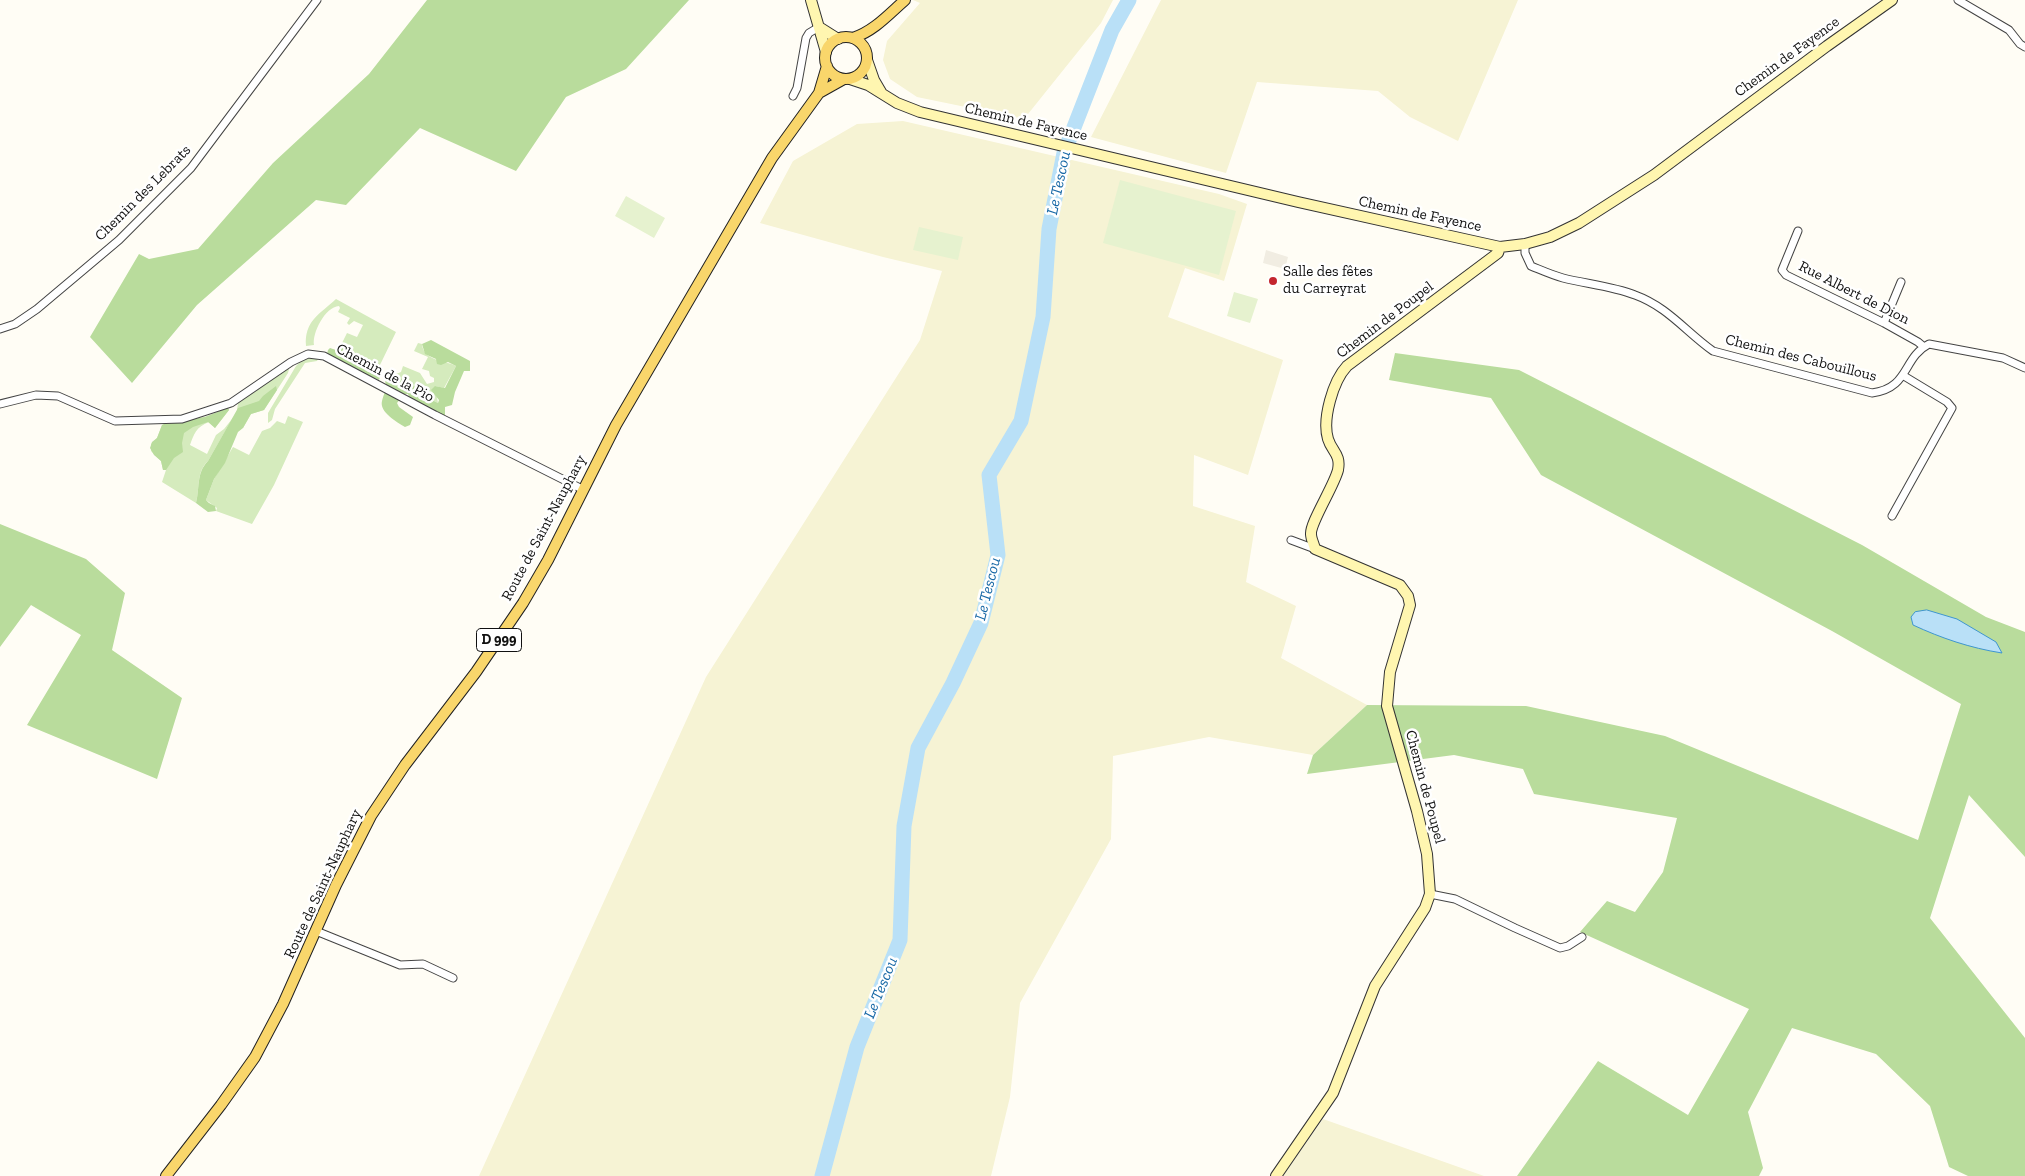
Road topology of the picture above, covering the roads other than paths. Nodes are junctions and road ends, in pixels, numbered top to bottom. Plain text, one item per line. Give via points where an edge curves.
1 (317, 0) edge
2 (811, 0) edge
3 (905, 0) edge
4 (1892, 0) edge
5 (1958, 0) edge
6 (881, 23) junction
7 (819, 27) junction
8 (853, 38) junction
9 (838, 39) junction
10 (2025, 47) edge
11 (826, 52) junction
12 (867, 59) junction
13 (827, 66) junction
14 (847, 79) junction
15 (881, 92) junction
16 (819, 93) junction
17 (793, 96) dead end
18 (1798, 231) dead end
19 (1525, 244) junction
20 (1500, 247) junction
21 (1901, 282) dead end
22 (1884, 323) junction
23 (0, 329) edge
24 (1924, 347) junction
25 (2025, 368) edge
26 (1904, 376) junction
27 (0, 404) edge
28 (582, 489) junction
29 (1892, 516) dead end
30 (1291, 540) dead end
31 (1315, 549) junction
32 (1430, 894) junction
33 (316, 931) junction
34 (1582, 937) dead end
35 (453, 978) dead end
36 (166, 1176) edge
37 (1276, 1176) edge

1 - 23 street, Chemin des Lebrats via 191,168 119,240 37,309 15,324
2 - 7 street
3 - 6 main road
4 - 19 street, Chemin de Fayence via 1654,175 1579,223 1550,237
5 - 10 street via 2009,30
6 - 8 main road
6 - 12 main road via 872,38
7 - 9 street
7 - 11 street
7 - 17 street via 806,38
8 - 9 main road
8 - 12 main road via 862,45
9 - 11 main road
11 - 13 main road
12 - 14 main road via 862,72
12 - 15 street
13 - 14 main road via 834,75
13 - 16 main road, Route de Saint-Nauphary / D 999
14 - 15 street, Chemin de Fayence
14 - 16 main road, Route de Saint-Nauphary / D 999
15 - 20 street, Chemin de Fayence via 920,112
16 - 28 main road, Route de Saint-Nauphary / D 999 via 767,166
18 - 22 street, Rue Albert de Dion via 1782,270 1786,275
19 - 20 street, Chemin de Fayence
19 - 26 street, Chemin des Cabouillous via 1531,266 1561,278 1635,295 1657,305 1713,351 1872,393 1886,391
20 - 31 street, Chemin de Poupel via 1498,253 1360,356 1338,377 1326,429 1328,440 1339,458 1338,471 1310,533
21 - 22 street
22 - 24 street, Rue Albert de Dion
24 - 25 street via 1929,344 2003,358
24 - 26 street, Chemin des Cabouillous via 1913,358
26 - 29 street via 1948,402 1952,408
27 - 28 street, Chemin de la Pio via 36,395 58,396 115,421 182,419 231,403 308,354 324,356
28 - 33 main road, Route de Saint-Nauphary / D 999 via 520,609 375,809
30 - 31 street, Chemin de Poupel
31 - 32 street, Chemin de Poupel via 1400,585 1408,596 1410,605 1390,672 1387,706 1427,854
32 - 34 street via 1455,899 1560,948
32 - 37 street, Chemin de Poupel via 1425,908 1375,986 1333,1093
33 - 35 street via 400,965 424,964
33 - 36 main road, Route de Saint-Nauphary / D 999 via 284,1004 258,1052

